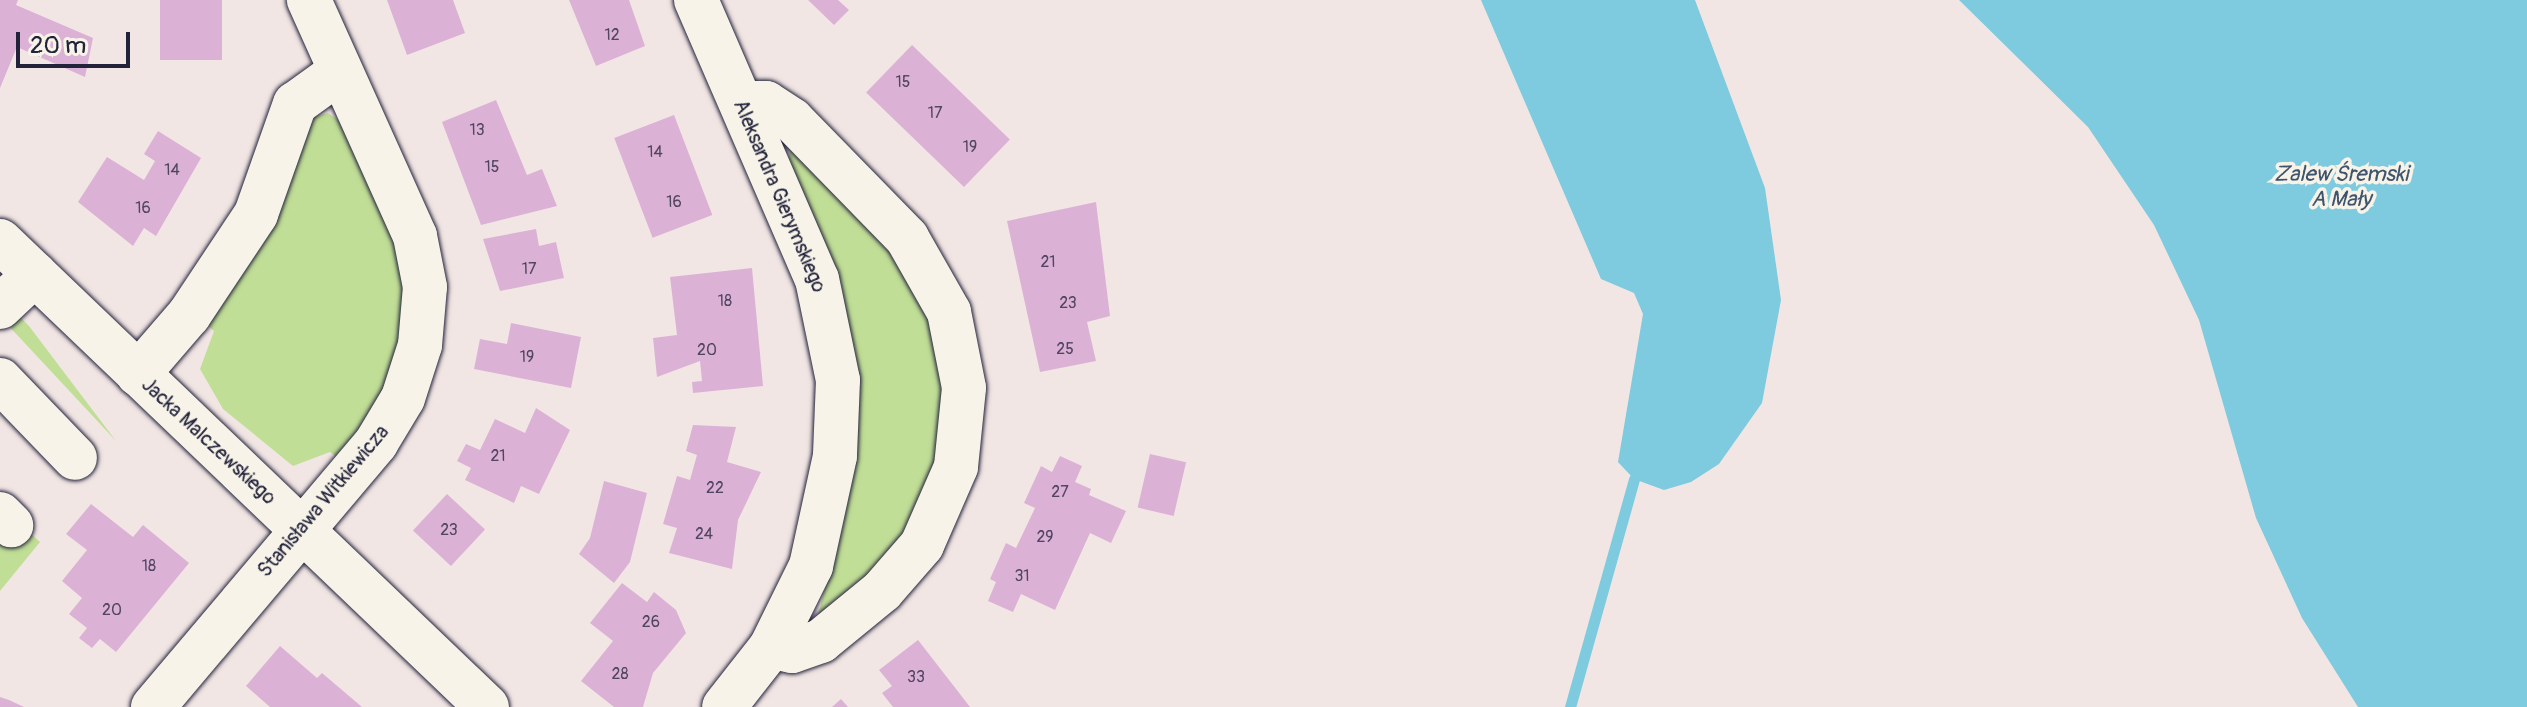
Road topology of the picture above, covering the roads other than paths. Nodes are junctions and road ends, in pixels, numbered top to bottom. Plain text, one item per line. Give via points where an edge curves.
1 (309, 0) edge
2 (696, 0) edge
3 (338, 73) junction
4 (742, 103) junction
5 (0, 241) edge
6 (35, 274) junction
7 (0, 307) edge
8 (138, 374) junction
9 (0, 380) edge
10 (75, 458) dead end
11 (300, 527) junction
12 (771, 647) junction
13 (153, 707) edge
14 (487, 707) edge
15 (724, 707) edge

1 - 3 street, Stanisława Witkiewicza
2 - 4 street, Aleksandra Gierymskiego
3 - 8 street via 295,104 256,214 189,315
3 - 11 street, Stanisława Witkiewicza via 415,236 424,316 412,374 391,422
4 - 12 street, Aleksandra Gierymskiego via 817,279 838,380 821,531
4 - 12 street via 766,103 792,120 907,238 949,312 964,388 956,467 922,545 882,591 821,641 792,651
5 - 6 street, Jacka Malczewskiego
6 - 7 street
6 - 8 street, Jacka Malczewskiego
8 - 11 street, Jacka Malczewskiego
9 - 10 street
11 - 13 street, Stanisława Witkiewicza
11 - 14 street, Jacka Malczewskiego
12 - 15 street, Aleksandra Gierymskiego

